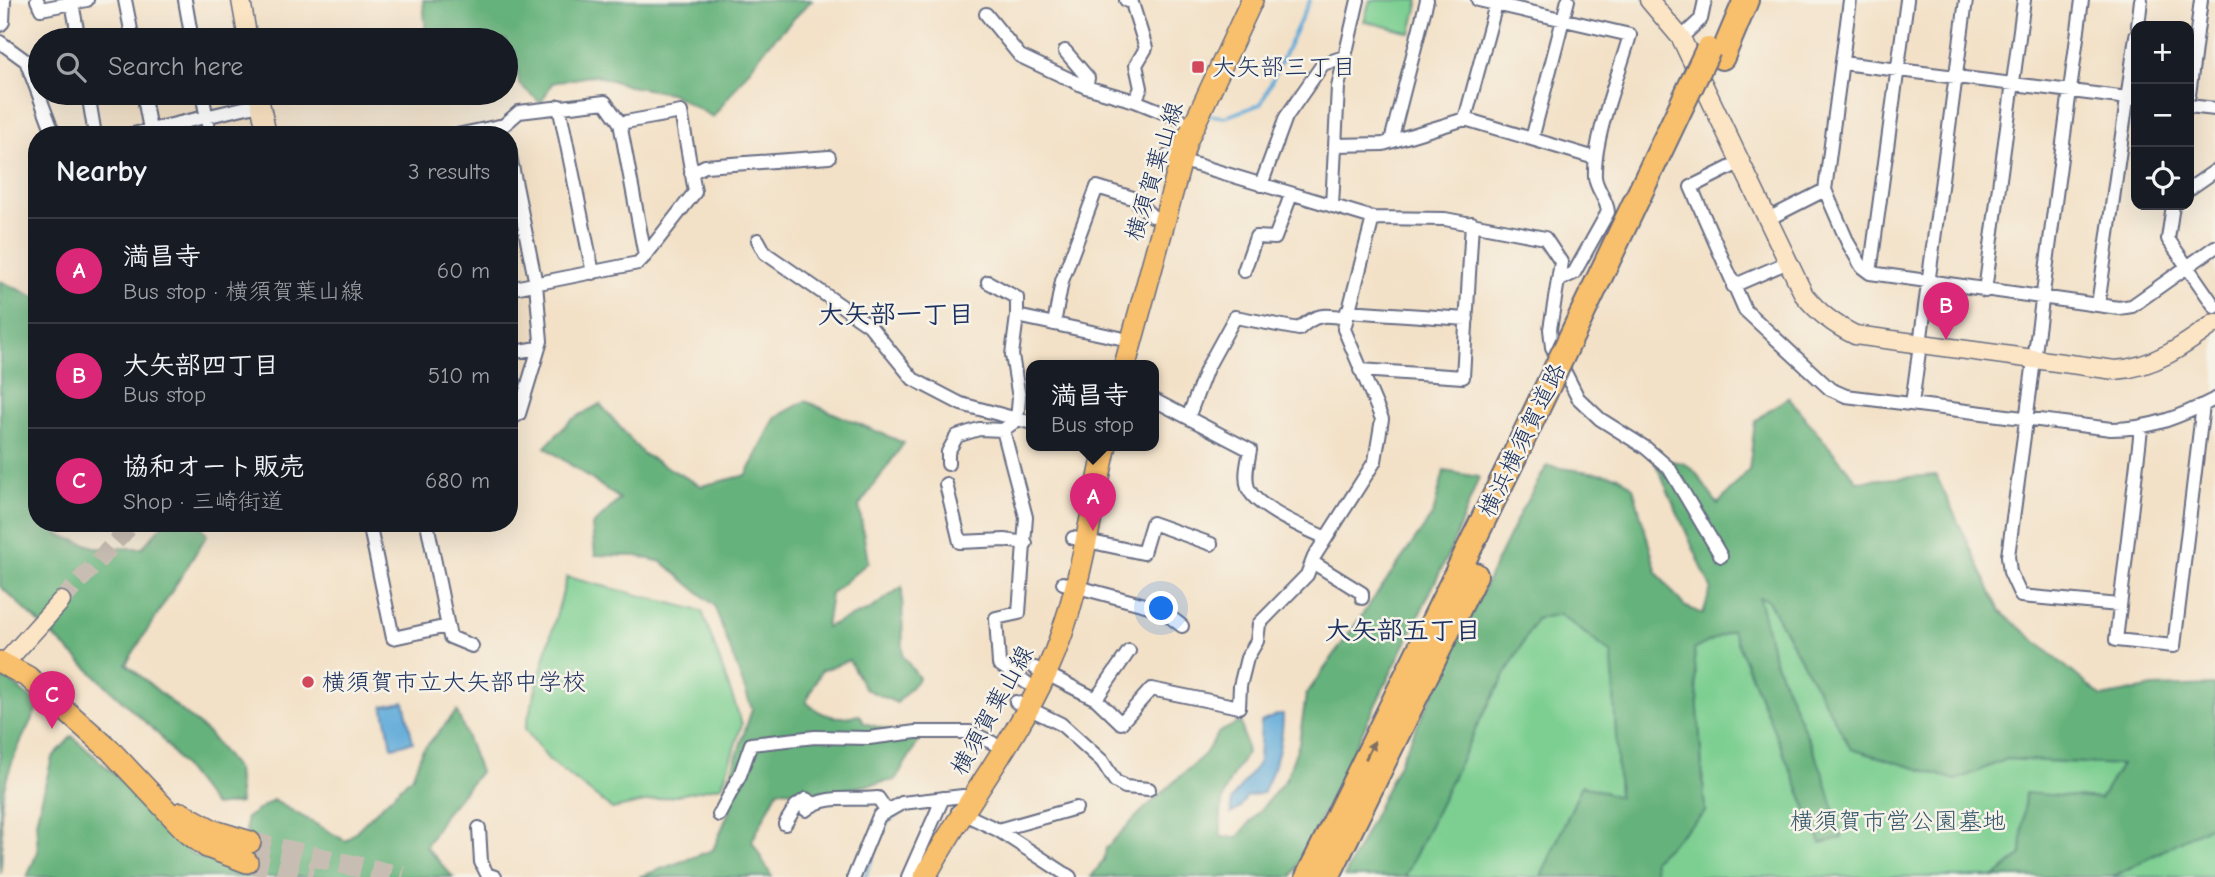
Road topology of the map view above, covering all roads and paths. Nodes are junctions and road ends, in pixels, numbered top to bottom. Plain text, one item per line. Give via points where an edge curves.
1 (4, 0) edge
2 (37, 0) edge
3 (87, 0) edge
4 (125, 0) edge
5 (185, 0) edge
6 (241, 0) edge
7 (1126, 0) edge
8 (1237, 0) edge
9 (1252, 0) edge
10 (1358, 0) edge
11 (1427, 0) edge
12 (1478, 0) edge
13 (1568, 0) edge
14 (1649, 0) edge
15 (1705, 0) edge
16 (1728, 0) edge
17 (1746, 0) edge
18 (1850, 0) edge
19 (1908, 0) edge
20 (1966, 0) edge
21 (2024, 0) edge
22 (2082, 0) edge
23 (2141, 0) edge
24 (2201, 0) edge
25 (72, 3) junction
26 (1496, 4) junction
27 (986, 14) dead end
28 (1563, 19) junction
29 (2139, 21) edge
30 (0, 26) edge
31 (77, 28) edge
32 (131, 28) edge
33 (190, 28) edge
34 (246, 28) edge
35 (1681, 38) junction
36 (0, 42) edge
37 (1065, 51) dead end
38 (1715, 53) junction
39 (1344, 57) junction
40 (1842, 62) junction
41 (28, 66) edge
42 (1898, 69) junction
43 (1956, 77) junction
44 (2013, 84) junction
45 (2190, 84) edge
46 (1086, 87) junction
47 (2070, 91) junction
48 (2131, 99) edge
49 (1135, 101) junction
50 (43, 105) edge
51 (90, 105) edge
52 (145, 105) edge
53 (204, 105) edge
54 (237, 105) edge
55 (261, 105) edge
56 (2131, 105) edge
57 (559, 106) junction
58 (2194, 107) edge
59 (2215, 109) edge
60 (206, 115) junction
61 (1180, 119) junction
62 (1465, 119) junction
63 (621, 123) junction
64 (51, 126) edge
65 (94, 126) edge
66 (149, 126) edge
67 (170, 126) edge
68 (208, 126) edge
69 (265, 126) edge
70 (508, 126) edge
71 (1532, 139) junction
72 (1391, 141) junction
73 (1336, 145) junction
74 (829, 157) dead end
75 (1174, 158) junction
76 (1595, 158) junction
77 (1741, 162) junction
78 (2215, 171) edge
79 (691, 173) junction
80 (1261, 185) junction
81 (2194, 186) edge
82 (1825, 190) junction
83 (518, 195) edge
84 (1291, 195) junction
85 (1332, 206) junction
86 (2172, 210) edge
87 (1152, 216) junction
88 (1373, 218) junction
89 (1768, 219) junction
90 (1472, 223) junction
91 (758, 240) dead end
92 (2215, 247) edge
93 (645, 256) junction
94 (1788, 262) junction
95 (2186, 267) junction
96 (1244, 271) dead end
97 (593, 273) junction
98 (1870, 274) junction
99 (1559, 280) junction
100 (988, 282) dead end
101 (1928, 282) junction
102 (536, 284) junction
103 (1733, 286) junction
104 (518, 287) edge
105 (1985, 291) junction
106 (2042, 299) junction
107 (2098, 305) junction
108 (2215, 307) edge
109 (1347, 314) junction
110 (1017, 316) junction
111 (1467, 319) junction
112 (1054, 324) junction
113 (2215, 324) edge
114 (1120, 338) junction
115 (1919, 345) junction
116 (538, 348) junction
117 (518, 351) edge
118 (1114, 360) edge
119 (1126, 360) edge
120 (2035, 360) junction
121 (1360, 370) junction
122 (1159, 402) edge
123 (2209, 402) edge
124 (1912, 404) junction
125 (518, 415) edge
126 (1189, 415) junction
127 (2027, 418) junction
128 (1017, 419) junction
129 (1026, 421) edge
130 (2141, 429) junction
131 (1003, 430) junction
132 (1093, 451) edge
133 (1104, 451) edge
134 (1521, 461) junction
135 (948, 464) dead end
136 (947, 484) dead end
137 (371, 532) edge
138 (429, 532) edge
139 (1326, 538) junction
140 (1079, 540) junction
141 (1026, 543) junction
142 (1211, 544) dead end
143 (1721, 556) dead end
144 (1312, 562) junction
145 (1069, 584) junction
146 (1362, 598) dead end
147 (61, 601) tunnel mouth
148 (2119, 605) junction
149 (448, 626) junction
150 (1182, 626) dead end
151 (472, 646) dead end
152 (1129, 651) dead end
153 (2, 663) edge
154 (1036, 675) junction
155 (1096, 699) junction
156 (1022, 705) junction
157 (993, 743) junction
158 (1149, 789) dead end
159 (956, 804) junction
160 (1076, 808) dead end
161 (887, 811) junction
162 (719, 815) dead end
163 (786, 824) dead end
164 (479, 828) dead end
165 (998, 830) junction
166 (248, 852) tunnel mouth
167 (926, 874) edge
168 (495, 877) edge
169 (854, 877) edge
170 (908, 877) edge
171 (1070, 877) edge
172 (1308, 877) edge
173 (1327, 877) edge

1 - 30 street
2 - 25 street via 40,9
3 - 25 street
4 - 32 street
5 - 33 street
6 - 34 street
7 - 49 street via 1132,3 1146,48 1136,65 1141,88
8 - 61 main road, 横須賀葉山線
9 - 75 main road, 横須賀葉山線
10 - 39 street
11 - 72 street
12 - 26 street
13 - 28 street
14 - 35 street
15 - 35 street via 1702,19
16 - 38 highway, 横浜横須賀道路
17 - 38 highway, 横浜横須賀道路
18 - 40 street
19 - 42 street
20 - 43 street
21 - 44 street
22 - 47 street
23 - 29 street
24 - 45 street
25 - 31 street
26 - 28 street
26 - 62 street
27 - 46 street via 1020,56
28 - 71 street
28 - 76 street via 1630,35
35 - 77 street
36 - 41 street
37 - 46 street via 1088,78
38 - 134 highway, 横浜横須賀道路, bridge
39 - 73 street
39 - 80 street via 1323,64 1286,117
40 - 42 street
40 - 82 street
42 - 43 street
42 - 98 street
43 - 44 street
43 - 101 street
44 - 47 street
44 - 105 street
46 - 49 street
47 - 48 street
47 - 106 street
49 - 61 street
50 - 64 street
51 - 65 street
52 - 66 street
53 - 60 street
54 - 60 street
55 - 69 street
56 - 107 street
57 - 63 street via 605,102
57 - 70 street via 519,112
57 - 97 street
58 - 59 street
60 - 67 street
60 - 68 street
61 - 75 main road, 横須賀葉山線
62 - 71 street
62 - 72 street
63 - 79 street via 681,112
63 - 93 street
71 - 76 street
72 - 73 street
73 - 85 street
74 - 79 street via 705,166
75 - 80 street
75 - 87 main road, 横須賀葉山線
75 - 119 main road, 横須賀葉山線
76 - 99 street via 1595,181 1608,212 1574,273
77 - 89 street
77 - 103 street via 1691,187
78 - 81 street
79 - 93 street via 695,192
80 - 84 street
82 - 89 street
82 - 98 street via 1848,243
83 - 102 street
84 - 85 street
84 - 96 street via 1275,237 1256,237
85 - 88 street
86 - 95 street via 2168,239
87 - 112 street via 1133,198 1097,187 1062,281
87 - 114 main road, 横須賀葉山線
88 - 90 street
88 - 109 street
89 - 94 street
90 - 99 street via 1545,238 1561,262
90 - 111 street
91 - 128 street via 765,253 869,325 913,379 961,404
92 - 95 street
93 - 97 street via 638,264
94 - 103 street
94 - 115 street via 1804,295 1820,315 1837,326 1855,335
95 - 107 street via 2132,306
95 - 108 street
97 - 102 street
98 - 101 street
99 - 143 street via 1550,329 1552,347 1578,398 1669,468
100 - 110 street via 1017,298
101 - 105 street
101 - 115 street
102 - 104 street
102 - 116 street
103 - 124 street via 1745,310 1830,389 1846,396
105 - 106 street
106 - 107 street
106 - 120 street
109 - 111 street
109 - 121 street via 1345,329
109 - 126 street via 1311,318 1299,329 1235,317 1207,368
110 - 112 street
110 - 128 street via 1012,355 1019,397
111 - 121 street via 1463,377
112 - 114 street
113 - 120 street via 2176,351 2131,369
114 - 118 main road, 横須賀葉山線
115 - 120 street
115 - 124 street
116 - 117 street
116 - 125 street
120 - 127 street
121 - 139 street via 1382,419 1381,438 1375,461
122 - 126 street
123 - 130 street
123 - 148 street via 2174,646 2116,640
124 - 127 street
126 - 139 street via 1250,450 1246,475 1252,495
127 - 130 street
127 - 148 street via 2008,556 2015,587 2021,596
128 - 129 street
128 - 131 street
130 - 148 street
131 - 135 street via 979,429 957,436 948,452
131 - 141 street via 1026,517
132 - 140 main road, 横須賀葉山線
133 - 140 main road, 横須賀葉山線
172 -> 134 highway, 横浜横須賀道路
134 - 173 highway, 横浜横須賀道路
136 - 141 street via 960,542
137 - 149 street via 393,638
138 - 149 street
139 - 144 street
140 - 142 street via 1143,554 1152,523
140 - 145 main road, 横須賀葉山線
141 - 154 street via 1019,613 996,618 999,664
144 - 146 street via 1362,593
144 - 155 street via 1307,575 1259,624 1240,686 1240,707 1151,689 1121,723
145 - 150 street via 1160,609
145 - 154 main road, 横須賀葉山線
147 - 153 street
149 - 151 street via 450,637
152 - 155 street
153 - 166 main road via 28,677 111,751 188,832
154 - 155 street
154 - 156 main road, 横須賀葉山線
156 - 157 main road, 横須賀葉山線
156 - 158 street via 1061,724 1125,788
156 - 159 main road, 横須賀葉山線
157 - 159 main road, 横須賀葉山線
157 - 162 street via 970,732 916,732 751,744
159 - 161 street via 902,803
159 - 165 street
159 - 167 main road
159 - 170 street
160 - 165 street
161 - 163 street via 878,798 810,807 806,799
161 - 169 street via 879,816
164 - 168 street via 481,862 487,874
165 - 171 street

